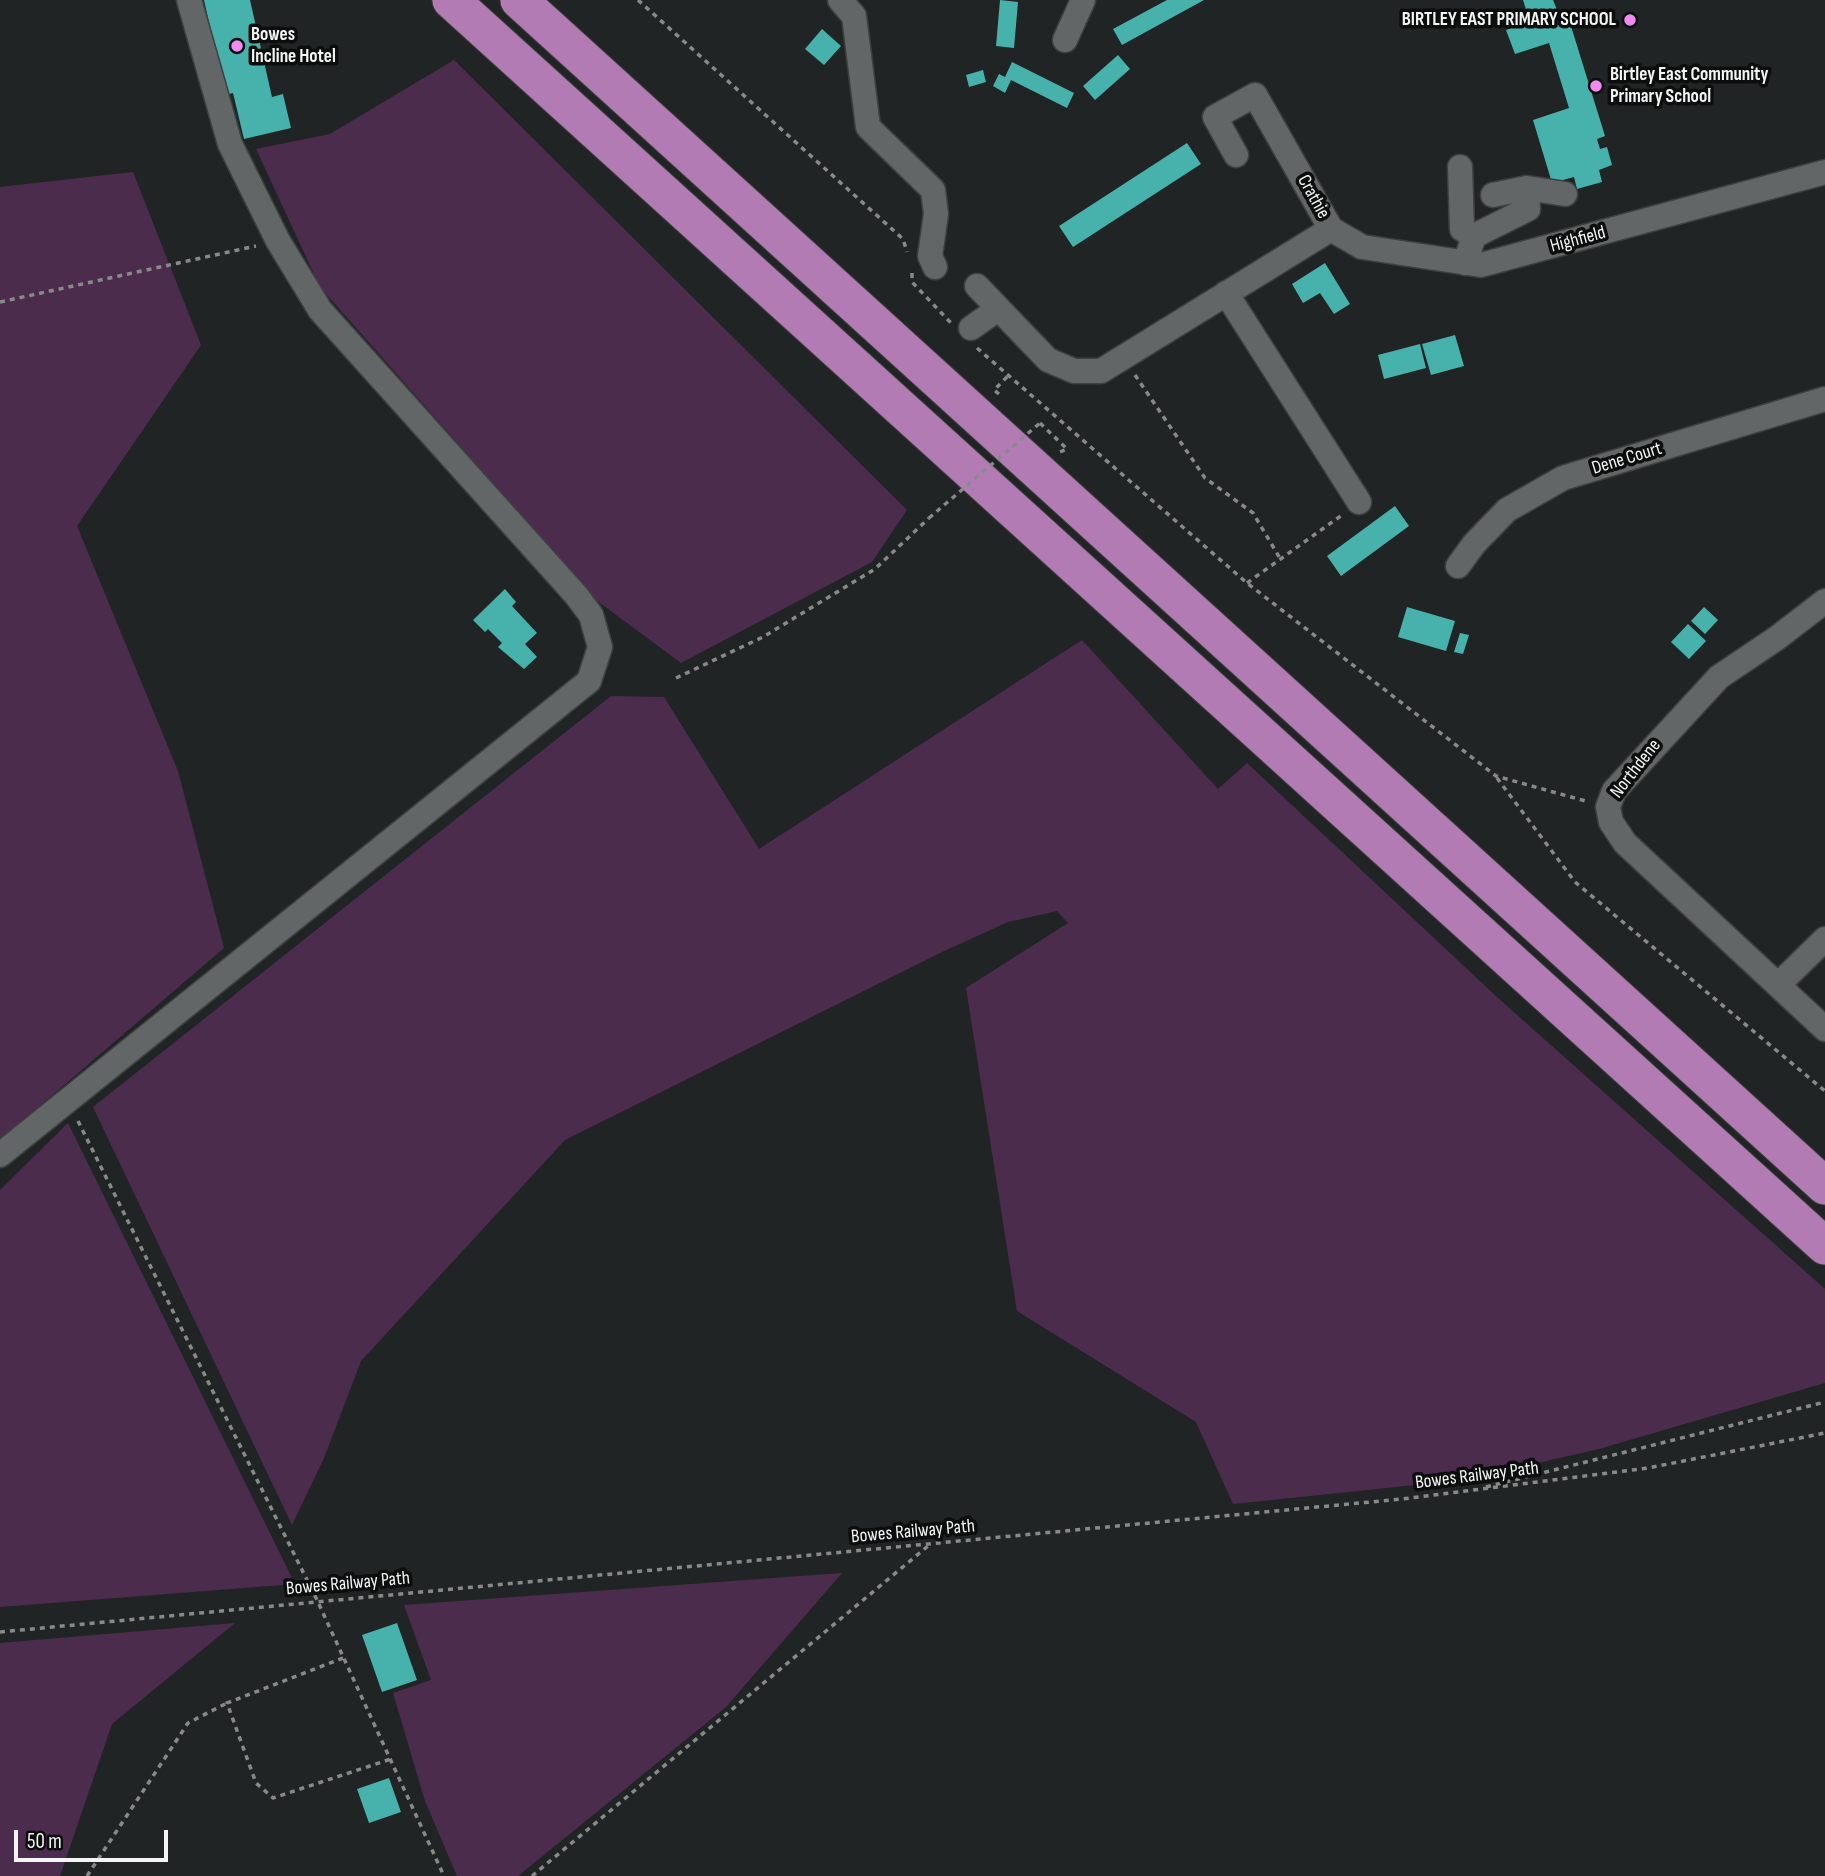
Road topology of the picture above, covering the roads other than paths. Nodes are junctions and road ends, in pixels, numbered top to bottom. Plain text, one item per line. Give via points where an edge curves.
1 (189, 0) edge
2 (452, 0) edge
3 (519, 0) edge
4 (840, 0) edge
5 (1083, 0) edge
6 (1065, 40) dead end
7 (1236, 155) dead end
8 (1460, 167) dead end
9 (1825, 172) edge
10 (1527, 188) junction
11 (1565, 194) dead end
12 (1493, 195) dead end
13 (1331, 229) junction
14 (1474, 236) junction
15 (1465, 263) junction
16 (924, 268) road end
17 (977, 286) dead end
18 (1226, 293) junction
19 (998, 309) junction
20 (965, 332) road end
21 (1825, 399) edge
22 (1359, 502) road end
23 (1458, 566) dead end
24 (1825, 601) edge
25 (1825, 939) edge
26 (1778, 985) junction
27 (1825, 1029) edge
28 (0, 1155) edge
29 (1825, 1186) edge
30 (1825, 1246) edge

1 - 28 street via 230,144 278,241 320,310 576,595 591,615 600,647 589,681
2 - 30 highway
3 - 29 highway
4 - 16 street via 854,16 868,127 933,190 936,214
5 - 6 street
7 - 13 street, Crathie via 1215,117 1255,95
8 - 14 street via 1461,229
9 - 15 street, Highfield via 1506,259 1481,265
10 - 11 street
10 - 12 street
10 - 14 street via 1528,209
13 - 15 street, Highfield via 1362,247
13 - 18 street, Crathie
14 - 15 street
17 - 19 street, Crathie
18 - 19 street, Crathie via 1101,371 1074,371 1048,360
18 - 22 street
19 - 20 street
21 - 23 street, Dene Court via 1563,478 1507,510
24 - 26 street, Northdene via 1719,677 1614,790 1608,807 1611,822 1625,844
25 - 26 street
26 - 27 street, Northdene

